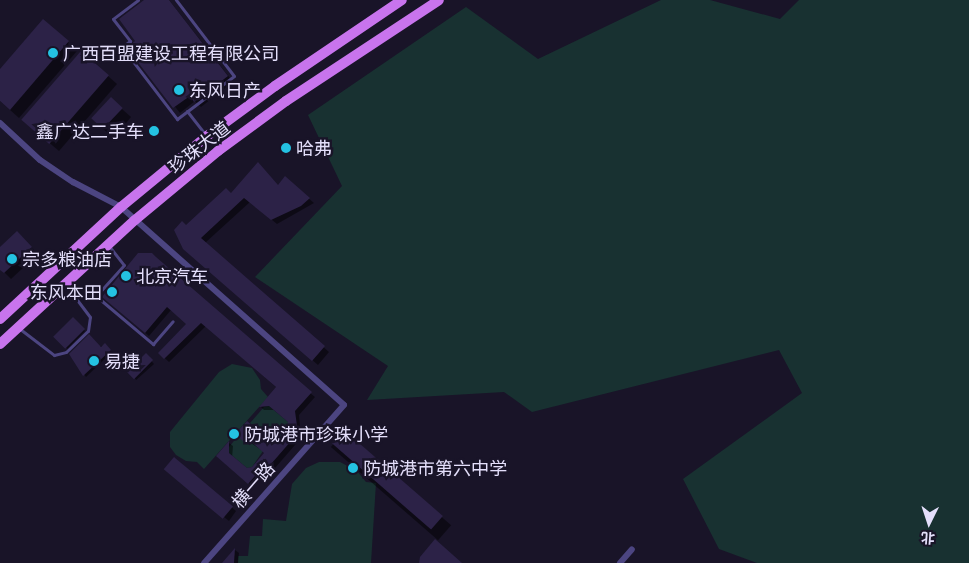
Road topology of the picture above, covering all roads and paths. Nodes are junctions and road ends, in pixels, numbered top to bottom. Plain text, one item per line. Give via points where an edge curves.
1 (138, 0) edge
2 (176, 0) edge
3 (402, 0) edge
4 (439, 0) edge
5 (188, 111) junction
6 (0, 123) edge
7 (207, 136) junction
8 (121, 207) junction
9 (135, 220) junction
10 (108, 244) junction
11 (64, 283) junction
12 (0, 319) edge
13 (173, 321) dead end
14 (17, 327) junction
15 (0, 344) edge
16 (632, 549) dead end
17 (204, 563) edge
18 (620, 563) edge

1 - 5 lane via 113,19 130,41 122,47 178,119
2 - 5 lane via 234,76
3 - 7 main road, 珍珠大道
4 - 9 main road, 珍珠大道 via 286,101
5 - 7 lane
6 - 8 street via 40,160
7 - 8 main road, 珍珠大道
8 - 9 street
8 - 12 main road, 珍珠大道
9 - 10 main road, 珍珠大道
9 - 17 street, 横一路 via 344,405
10 - 11 main road, 珍珠大道
10 - 13 lane via 124,265 96,296 153,344
11 - 14 main road, 珍珠大道
11 - 14 lane via 90,318 88,331 66,352 54,355
14 - 15 main road, 珍珠大道
16 - 18 street

